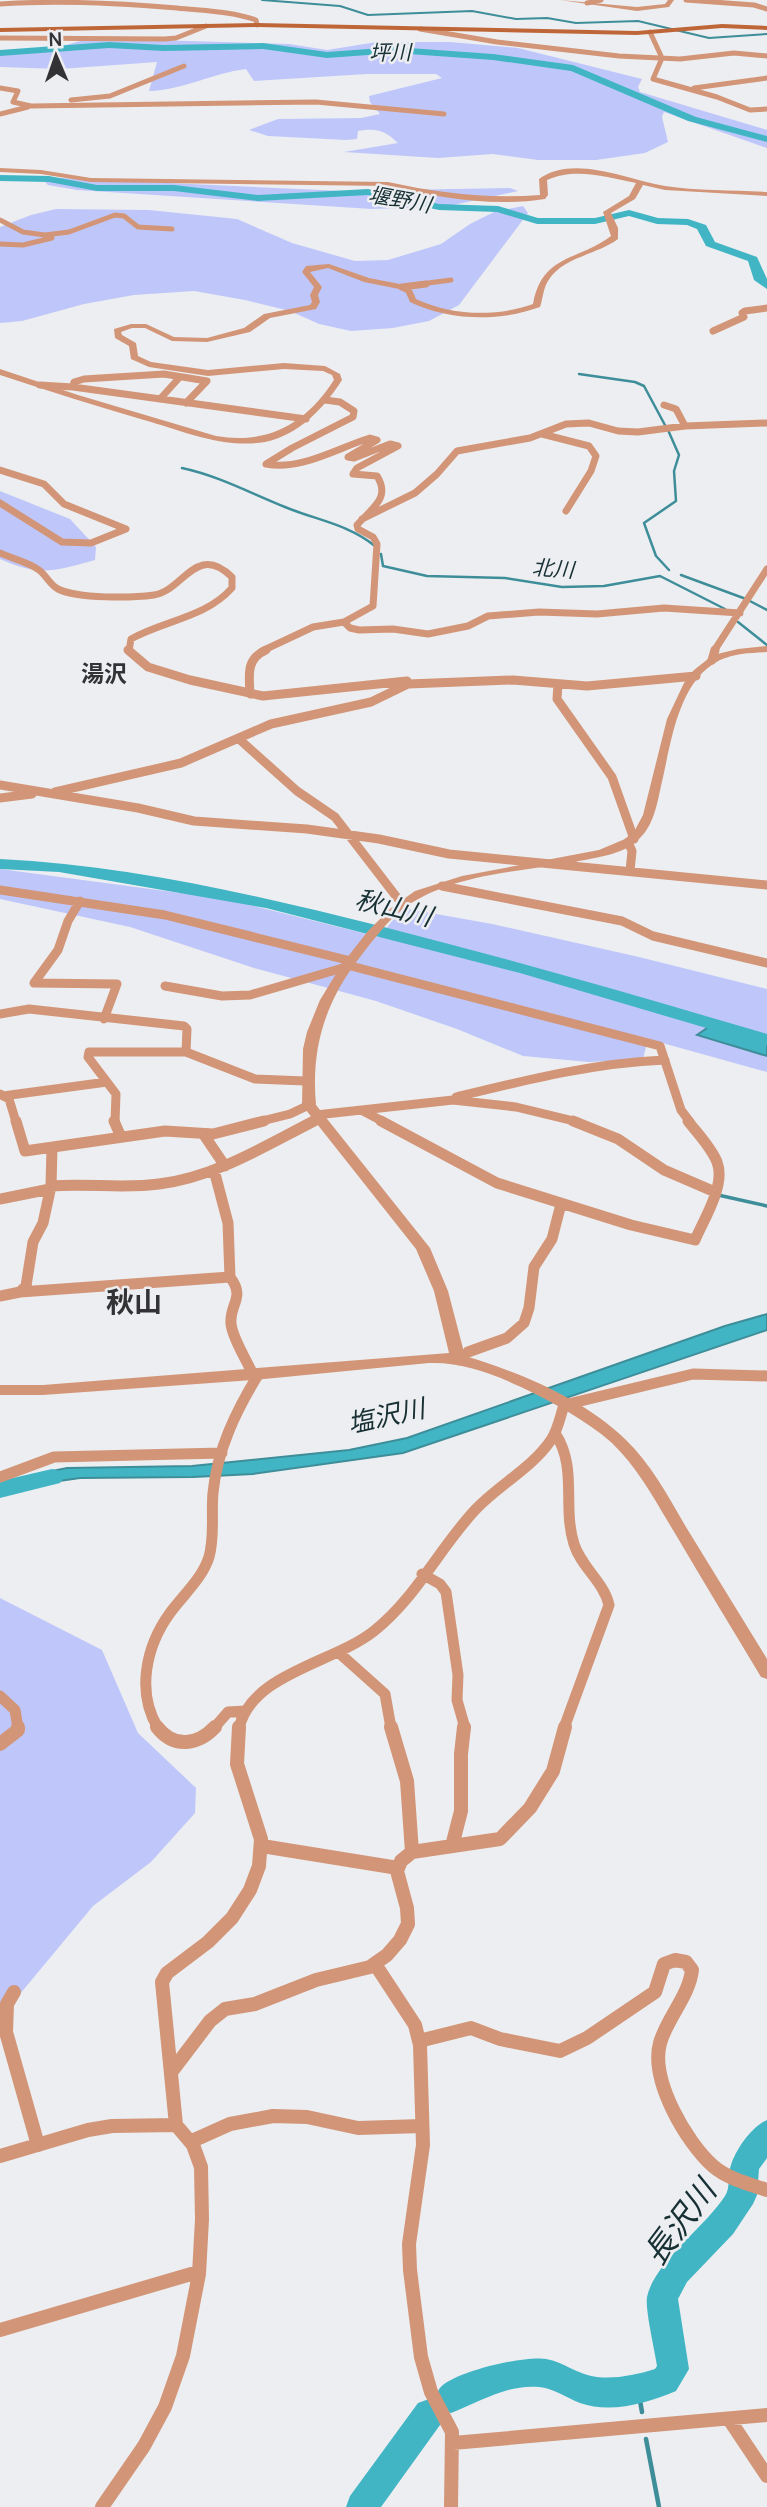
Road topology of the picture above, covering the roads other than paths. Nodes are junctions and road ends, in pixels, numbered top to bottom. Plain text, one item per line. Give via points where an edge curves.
1 (563, 0) edge
2 (601, 0) edge
3 (671, 0) edge
4 (686, 0) edge
5 (714, 1) edge
6 (587, 3) junction
7 (0, 4) edge
8 (767, 9) edge
9 (257, 25) junction
10 (206, 26) junction
11 (767, 28) edge
12 (420, 29) junction
13 (0, 30) edge
14 (654, 32) junction
15 (0, 38) edge
16 (767, 56) edge
17 (662, 58) junction
18 (184, 66) dead end
19 (767, 78) edge
20 (0, 89) edge
21 (691, 89) junction
22 (32, 106) junction
23 (767, 109) edge
24 (0, 114) edge
25 (444, 114) dead end
26 (0, 170) edge
27 (640, 183) junction
28 (767, 194) edge
29 (0, 220) edge
30 (172, 229) dead end
31 (55, 237) junction
32 (0, 244) edge
33 (451, 280) dead end
34 (402, 287) junction
35 (767, 308) edge
36 (713, 331) dead end
37 (0, 372) edge
38 (153, 374) junction
39 (180, 379) junction
40 (146, 381) dead end
41 (40, 385) junction
42 (73, 387) junction
43 (139, 388) dead end
44 (132, 395) junction
45 (160, 399) junction
46 (325, 400) junction
47 (186, 403) junction
48 (664, 405) dead end
49 (306, 419) junction
50 (767, 423) edge
51 (685, 426) junction
52 (542, 434) junction
53 (0, 470) edge
54 (0, 503) edge
55 (565, 511) dead end
56 (359, 520) junction
57 (0, 553) edge
58 (767, 569) edge
59 (740, 613) junction
60 (344, 622) junction
61 (767, 649) edge
62 (712, 660) junction
63 (696, 676) junction
64 (407, 681) dead end
65 (558, 684) junction
66 (250, 694) junction
67 (239, 738) junction
68 (0, 785) edge
69 (46, 793) junction
70 (0, 799) edge
71 (349, 836) junction
72 (631, 840) junction
73 (551, 864) junction
74 (631, 871) junction
75 (442, 886) junction
76 (767, 886) edge
77 (0, 891) edge
78 (80, 901) junction
79 (402, 904) junction
80 (767, 963) edge
81 (348, 964) junction
82 (165, 986) dead end
83 (0, 1014) edge
84 (104, 1019) junction
85 (186, 1052) junction
86 (666, 1060) junction
87 (306, 1081) junction
88 (107, 1082) junction
89 (1, 1095) edge
90 (450, 1099) junction
91 (363, 1111) junction
92 (315, 1113) junction
93 (204, 1135) junction
94 (121, 1137) junction
95 (52, 1147) junction
96 (225, 1166) junction
97 (214, 1170) junction
98 (51, 1187) junction
99 (715, 1192) junction
100 (0, 1199) edge
101 (561, 1204) junction
102 (229, 1277) junction
103 (20, 1292) junction
104 (0, 1296) edge
105 (452, 1336) junction
106 (463, 1355) junction
107 (399, 1361) junction
108 (256, 1375) junction
109 (767, 1376) edge
110 (0, 1390) edge
111 (559, 1403) junction
112 (555, 1433) junction
113 (221, 1455) junction
114 (0, 1477) edge
115 (422, 1574) junction
116 (338, 1652) junction
117 (767, 1673) edge
118 (0, 1696) edge
119 (245, 1711) junction
120 (0, 1744) edge
121 (262, 1846) junction
122 (452, 1846) junction
123 (412, 1852) junction
124 (398, 1868) junction
125 (375, 1964) junction
126 (14, 1992) dead end
127 (419, 2041) junction
128 (172, 2071) junction
129 (176, 2125) junction
130 (422, 2126) junction
131 (192, 2141) junction
132 (38, 2145) junction
133 (0, 2156) edge
134 (767, 2190) edge
135 (198, 2272) junction
136 (0, 2330) edge
137 (767, 2416) edge
138 (729, 2419) junction
139 (453, 2443) junction
140 (767, 2476) edge
141 (102, 2507) edge
142 (451, 2507) edge

1 - 6 street
2 - 6 street
3 - 6 street via 667,6 645,9
4 - 5 street
5 - 8 street
7 - 9 street via 47,1 150,6 238,14 256,20
9 - 10 main road
9 - 12 main road
10 - 13 main road
10 - 15 street via 165,39
11 - 14 main road via 722,26
12 - 14 main road
12 - 17 street via 497,42
14 - 17 street
16 - 17 street via 734,53
17 - 21 street via 653,79
18 - 22 street via 110,96
19 - 21 street
20 - 22 street via 18,91 13,102
21 - 23 street via 750,110
22 - 24 street
22 - 25 street via 316,102
26 - 27 street via 91,180 388,184 502,200 541,197 543,179 556,173 601,171
27 - 28 street
27 - 34 street via 632,197 613,206 608,217 615,237 560,263 541,287 537,305 501,313 447,312 419,304
29 - 31 street via 23,233
30 - 31 street via 130,225 118,214
31 - 32 street via 38,243
33 - 34 street
34 - 46 street via 317,266 306,272 318,287 313,307 267,316 247,330 200,341 167,338 142,326 116,333 133,345 134,357 149,364 215,374 284,366 331,371 338,380
35 - 36 street via 742,313 744,317
37 - 41 street
38 - 39 street
38 - 40 street
38 - 42 street via 83,379
39 - 45 street
39 - 47 street via 207,381
41 - 42 street
41 - 49 street via 231,441 279,435
42 - 44 street
43 - 44 street
44 - 45 street
45 - 47 street
46 - 49 street
46 - 56 street via 344,403 354,411 353,417 266,464 274,467 309,459 370,438 377,440 348,458 395,444 397,448 354,471 355,475 377,476 384,487 383,495
47 - 49 street
48 - 51 street via 676,409
50 - 51 street
51 - 52 street via 638,432 579,423
52 - 55 street via 589,446 596,456
52 - 56 street via 457,451 438,476 409,498
53 - 54 street via 44,484 64,504 126,529 91,544 62,542
56 - 60 street via 358,529 377,544 373,606
57 - 66 street via 41,571 59,590 75,592 154,595 171,590 196,567 225,570 232,577 232,588 219,603 140,633 131,639 128,650 148,667
58 - 59 street
59 - 60 street via 664,608 597,614 526,613 488,616 468,626 428,634 359,630
59 - 62 street via 713,649
60 - 66 street via 313,627 257,654 249,665
61 - 62 street
62 - 63 street
63 - 65 street via 618,685
63 - 72 street via 677,704 644,826
64 - 66 street via 274,696
65 - 67 street via 513,680 408,684 371,702 271,724
65 - 72 street via 557,699 612,777
67 - 69 street via 181,763
67 - 71 street via 297,791 335,817
68 - 69 street
69 - 70 street
69 - 71 street via 194,821
71 - 73 street via 449,854
71 - 79 street
72 - 73 street
72 - 74 street
73 - 74 street
73 - 75 street
74 - 76 street
75 - 79 street
75 - 80 street via 612,919 653,936
77 - 78 street
78 - 81 street via 165,915
78 - 84 street via 58,950 34,983 117,984
79 - 81 street
81 - 82 street via 235,996
81 - 86 street via 660,1046
81 - 87 street via 331,987 315,1023
83 - 84 street via 29,1009
84 - 85 street via 184,1026
85 - 87 street via 255,1079
85 - 88 street via 92,1050 88,1057
86 - 90 street via 561,1071
86 - 99 street via 681,1110 717,1161
87 - 92 street
88 - 89 street
88 - 94 street via 116,1094 113,1118
89 - 95 street via 9,1099 25,1152
90 - 91 street
90 - 99 street via 503,1105 581,1124 619,1140 682,1180
91 - 92 street via 338,1116
91 - 101 street via 497,1183
92 - 93 street via 290,1114
92 - 96 street
92 - 105 street via 423,1248
93 - 94 street via 165,1131
93 - 96 street
94 - 95 street
95 - 98 street
96 - 97 street
97 - 98 street via 138,1186
97 - 102 street via 230,1229
98 - 100 street
98 - 103 street via 43,1223 33,1242 26,1286
99 - 101 street via 695,1240
101 - 106 street via 552,1240 534,1267 524,1323 507,1338
102 - 103 street
102 - 108 street via 238,1296 231,1323
103 - 104 street
105 - 106 street
105 - 107 street via 434,1353
106 - 107 street
106 - 111 street
107 - 108 street
108 - 110 street
108 - 113 street via 234,1415
109 - 111 street via 692,1374
111 - 112 street
111 - 117 street via 611,1435 645,1473
112 - 115 street via 544,1449 479,1506
112 - 122 street via 563,1443 575,1548 609,1605 553,1771 530,1808 500,1839
113 - 114 street via 54,1457
113 - 119 street via 213,1496 213,1542 207,1560 158,1633 144,1680 145,1693 161,1733 185,1743 196,1742 231,1710
115 - 116 street via 387,1620
115 - 122 street via 446,1592 458,1675 457,1700 465,1729 461,1811
116 - 119 street via 286,1678 253,1700
116 - 123 street via 386,1694 407,1781
118 - 120 street via 13,1705 20,1719 18,1730
119 - 121 street via 236,1754 238,1778
121 - 124 street
121 - 128 street via 250,1894 235,1915 162,1982
122 - 123 street
123 - 124 street
124 - 125 street via 408,1924 394,1948
125 - 127 street via 415,2025
125 - 128 street via 255,2004 225,2009 210,2021
126 - 132 street via 7,2004 5,2032
127 - 130 street
127 - 134 street via 471,2028 559,2051 587,2038 655,1992 664,1964 686,1962 691,1979 665,2028 657,2062 660,2081 713,2166
128 - 129 street
129 - 131 street
129 - 132 street via 112,2126
130 - 131 street via 361,2128 279,2115 220,2127
130 - 139 street via 409,2244 411,2270 421,2357 430,2392 452,2432
131 - 135 street via 201,2174
132 - 133 street
135 - 136 street
135 - 141 street via 180,2367 164,2409 141,2454
137 - 138 street
138 - 139 street
138 - 140 street
139 - 142 street

